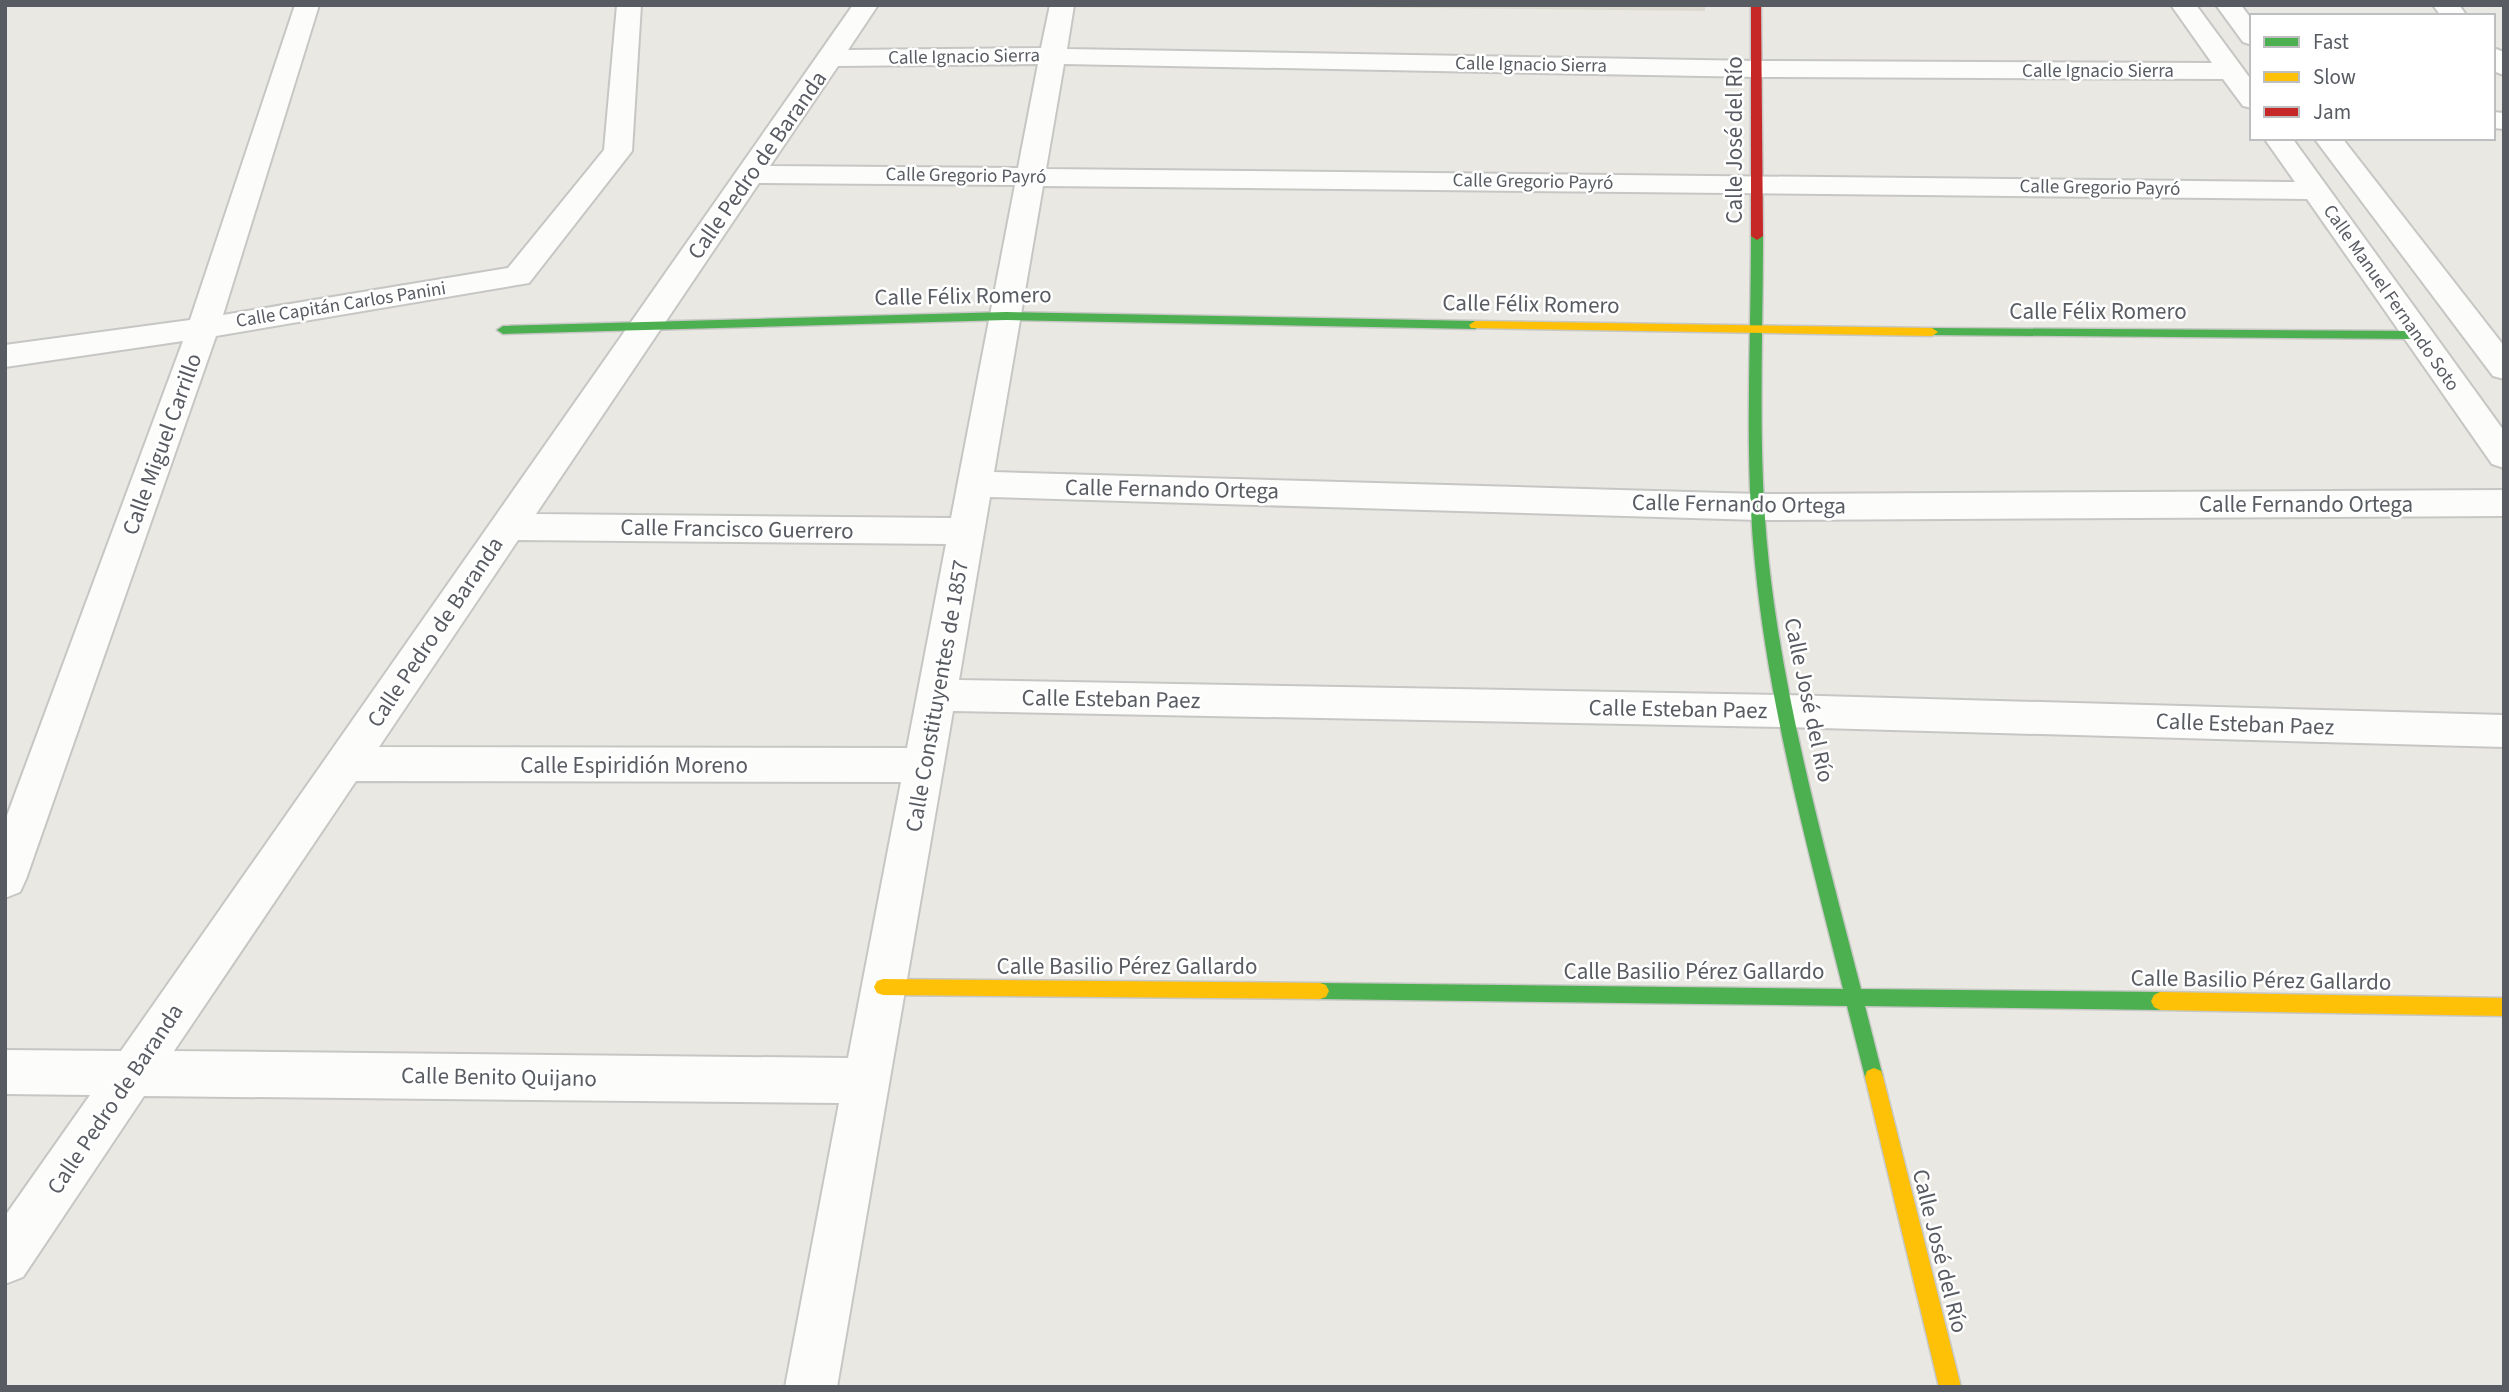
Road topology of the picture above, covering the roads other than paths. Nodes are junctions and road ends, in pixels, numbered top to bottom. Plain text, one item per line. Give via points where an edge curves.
1 (307, 5) edge
2 (629, 5) edge
3 (866, 5) edge
4 (1062, 5) edge
5 (1756, 5) edge
6 (2183, 5) edge
7 (2228, 5) edge
8 (2250, 34) edge
9 (1053, 56) junction
10 (830, 58) junction
11 (1756, 69) junction
12 (2231, 71) junction
13 (2250, 97) edge
14 (2279, 140) edge
15 (2330, 140) edge
16 (751, 174) junction
17 (1031, 177) junction
18 (1756, 184) junction
19 (2315, 191) junction
20 (1006, 316) junction
21 (645, 327) junction
22 (203, 328) junction
23 (503, 330) dead end
24 (1758, 331) junction
25 (2416, 335) junction
26 (5, 356) edge
27 (2504, 368) edge
28 (2504, 456) edge
29 (975, 484) junction
30 (2504, 503) edge
31 (1759, 507) junction
32 (508, 527) junction
33 (967, 531) junction
34 (936, 695) junction
35 (1785, 712) junction
36 (2504, 731) edge
37 (344, 764) junction
38 (924, 765) junction
39 (5, 879) edge
40 (883, 987) junction
41 (1854, 995) junction
42 (2504, 1007) edge
43 (5, 1072) edge
44 (133, 1073) junction
45 (866, 1081) junction
46 (5, 1259) edge
47 (811, 1387) edge
48 (1950, 1387) edge

1 - 22 street, Calle Miguel Carrillo
2 - 22 street, Calle Capitán Carlos Panini via 618,151 518,276
3 - 10 street, Calle Pedro de Baranda
4 - 9 street, Calle Constituyentes de 1857
5 - 11 street, Calle José del Río
6 - 12 street
7 - 8 street
9 - 10 street, Calle Ignacio Sierra
9 - 11 street, Calle Ignacio Sierra
9 - 17 street, Calle Constituyentes de 1857
10 - 16 street, Calle Pedro de Baranda
11 - 12 street, Calle Ignacio Sierra
11 - 18 street, Calle José del Río
12 - 13 street
14 - 19 street, Calle Manuel Fernando Soto
15 - 27 street, Calle Manuel Fernando Soto
16 - 17 street, Calle Gregorio Payró
16 - 21 street, Calle Pedro de Baranda
17 - 18 street, Calle Gregorio Payró
17 - 20 street, Calle Constituyentes de 1857
18 - 19 street, Calle Gregorio Payró
18 - 24 street, Calle José del Río
19 - 25 street, Calle Manuel Fernando Soto
20 - 21 street, Calle Félix Romero
20 - 24 street, Calle Félix Romero
20 - 29 street, Calle Constituyentes de 1857
21 - 23 street, Calle Félix Romero
21 - 32 street, Calle Pedro de Baranda
22 - 26 street, Calle Capitán Carlos Panini
22 - 39 street, Calle Miguel Carrillo
24 - 25 street, Calle Félix Romero
24 - 31 street, Calle José del Río
25 - 28 street, Calle Manuel Fernando Soto
29 - 31 street, Calle Fernando Ortega
29 - 33 street, Calle Constituyentes de 1857
30 - 31 street, Calle Fernando Ortega
31 - 35 street, Calle José del Río via 1767,605
32 - 33 street, Calle Francisco Guerrero
32 - 37 street, Calle Pedro de Baranda
33 - 34 street, Calle Constituyentes de 1857
34 - 35 street, Calle Esteban Paez
34 - 38 street, Calle Constituyentes de 1857
35 - 36 street, Calle Esteban Paez
35 - 41 street, Calle José del Río
37 - 38 street, Calle Espiridión Moreno
37 - 44 street, Calle Pedro de Baranda
38 - 40 street, Calle Constituyentes de 1857
40 - 41 street, Calle Basilio Pérez Gallardo
40 - 45 street, Calle Constituyentes de 1857
41 - 42 street, Calle Basilio Pérez Gallardo
41 - 48 street, Calle José del Río
43 - 44 street, Calle Benito Quijano
44 - 45 street, Calle Benito Quijano
44 - 46 street, Calle Pedro de Baranda
45 - 47 street, Calle Constituyentes de 1857

